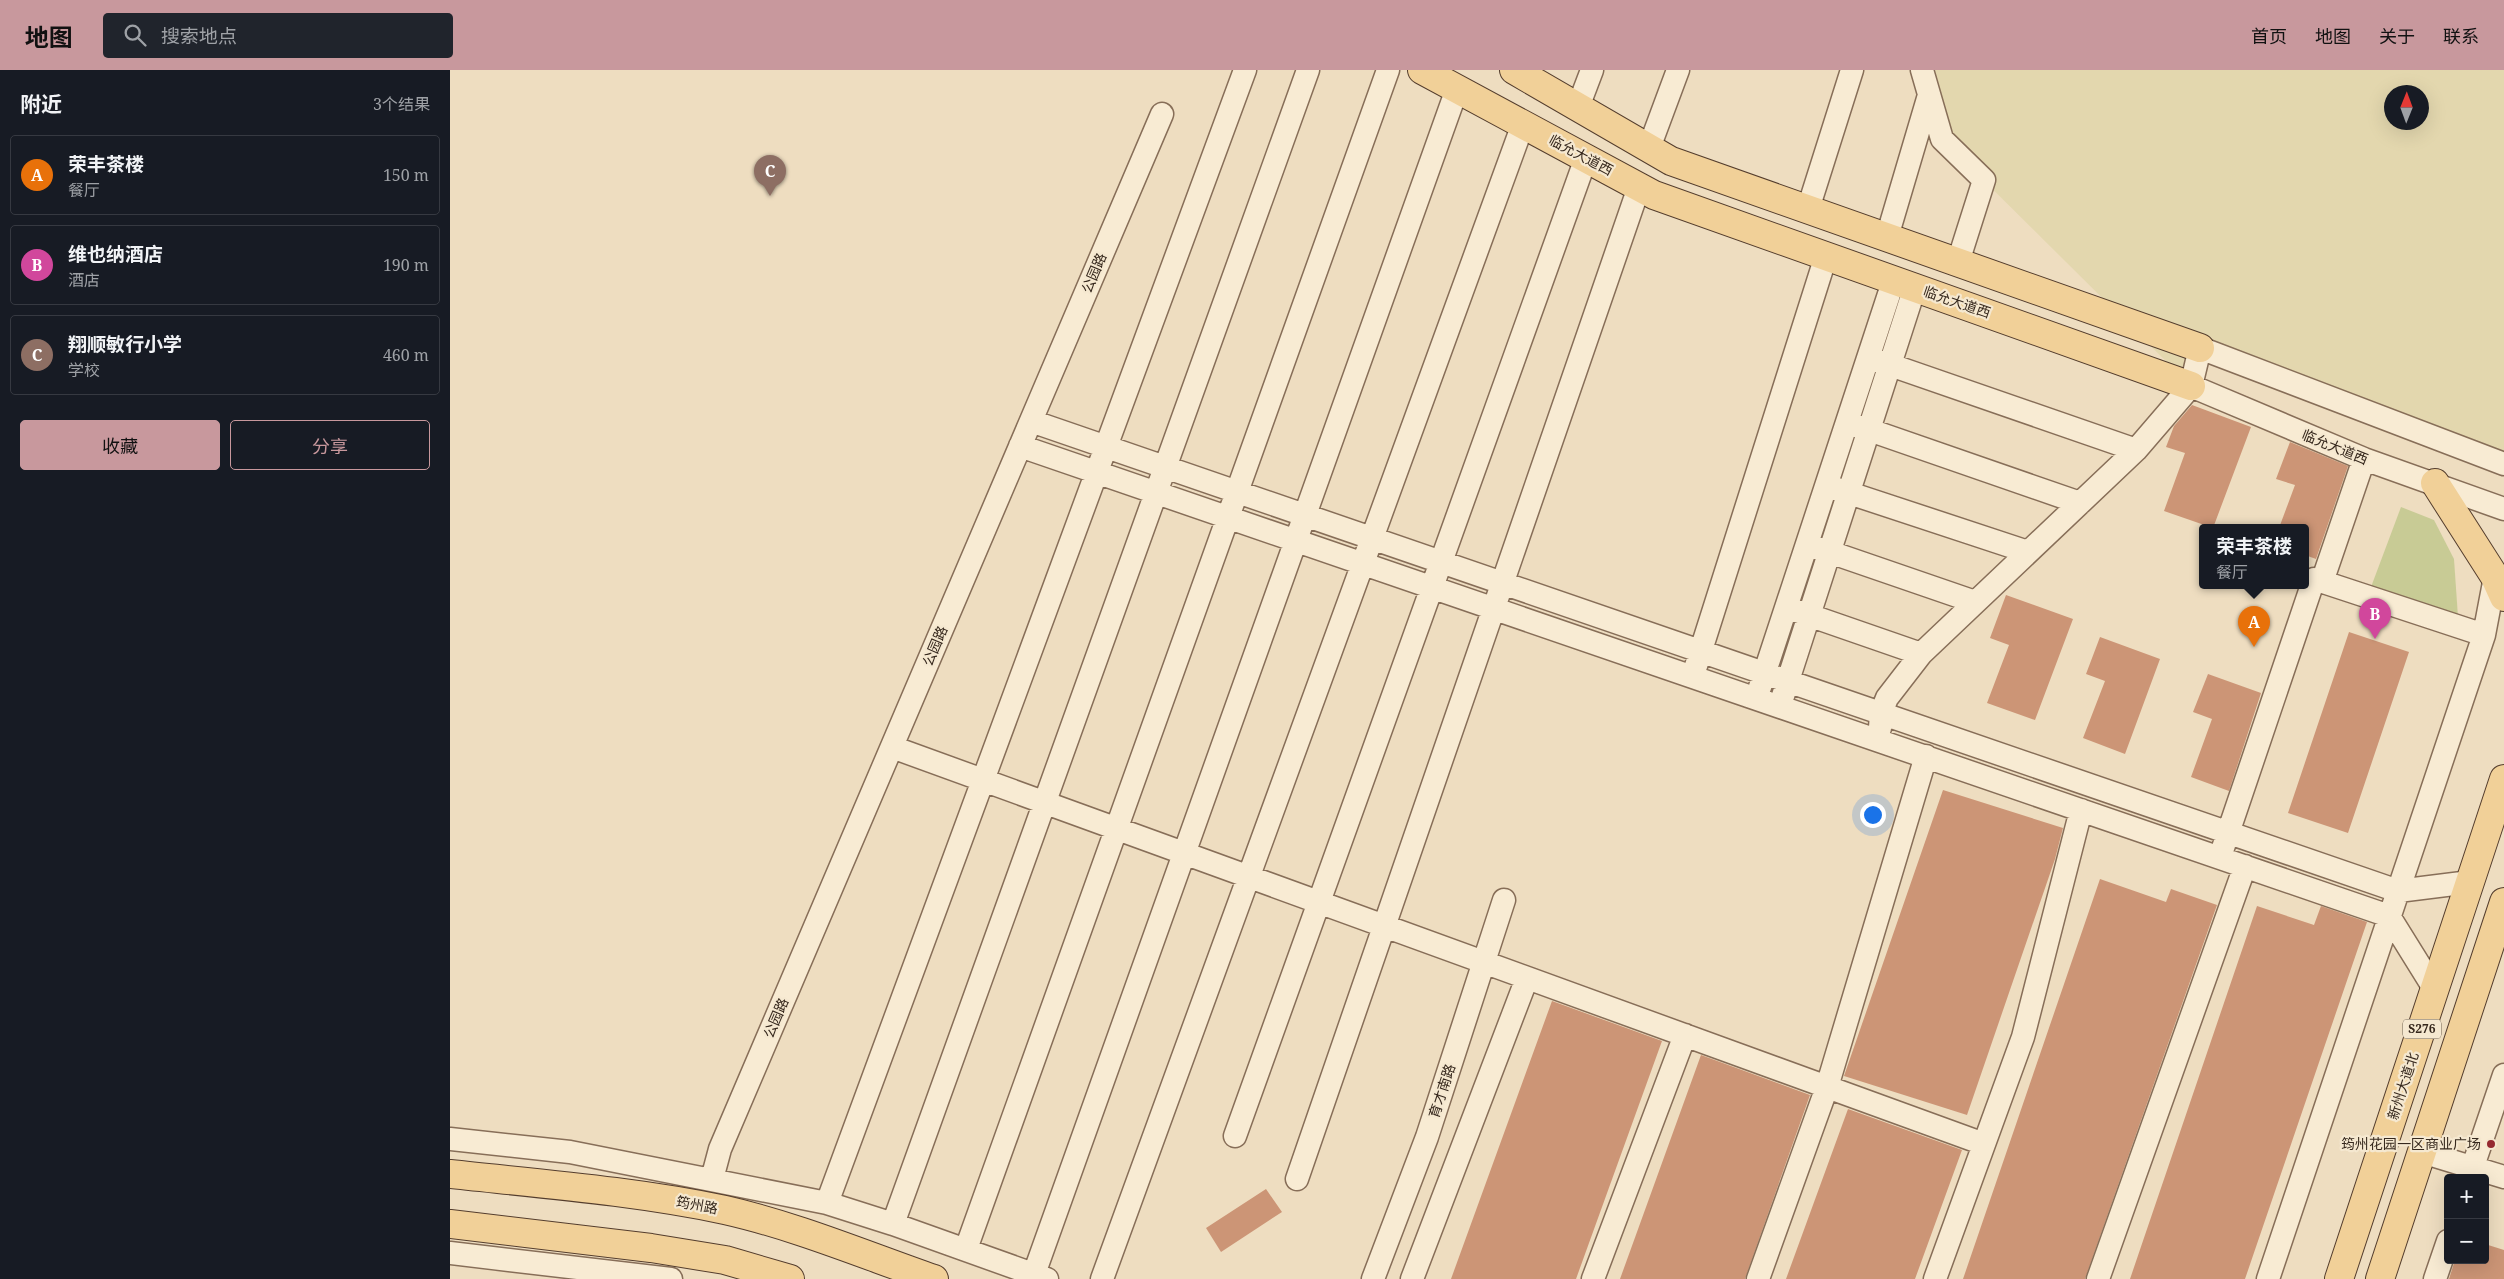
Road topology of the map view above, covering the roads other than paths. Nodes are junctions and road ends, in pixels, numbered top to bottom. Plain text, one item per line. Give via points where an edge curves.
1 (1245, 70) edge
2 (1308, 70) edge
3 (1388, 70) edge
4 (1422, 70) edge
5 (1592, 70) edge
6 (1678, 70) edge
7 (1852, 70) edge
8 (1922, 70) edge
9 (1516, 71) edge
10 (1457, 88) junction
11 (1929, 95) junction
12 (1578, 107) junction
13 (1162, 114) dead end
14 (1522, 124) junction
15 (1650, 148) junction
16 (1586, 158) junction
17 (1639, 187) junction
18 (1808, 209) junction
19 (1887, 237) junction
20 (1826, 256) junction
21 (1958, 262) junction
22 (1904, 283) junction
23 (2200, 348) junction
24 (1868, 358) junction
25 (1890, 365) junction
26 (2191, 386) junction
27 (1031, 421) junction
28 (1847, 422) junction
29 (1869, 430) junction
30 (1020, 446) junction
31 (1106, 447) junction
32 (2136, 450) junction
33 (2364, 459) junction
34 (2504, 464) edge
35 (1165, 467) junction
36 (1097, 472) junction
37 (2435, 483) junction
38 (1826, 485) junction
39 (1156, 492) junction
40 (1237, 492) junction
41 (1848, 492) junction
42 (2080, 503) junction
43 (2504, 509) edge
44 (1304, 515) junction
45 (1228, 517) junction
46 (1372, 538) junction
47 (1296, 540) junction
48 (1807, 544) junction
49 (1830, 552) junction
50 (2028, 552) junction
51 (1441, 562) junction
52 (1363, 563) junction
53 (2322, 582) junction
54 (1502, 583) junction
55 (1432, 587) junction
56 (2499, 587) edge
57 (1975, 602) junction
58 (1494, 608) junction
59 (1786, 608) junction
60 (1809, 615) junction
61 (2484, 634) junction
62 (1700, 652) junction
63 (1921, 654) junction
64 (1765, 674) junction
65 (1692, 676) junction
66 (1788, 682) junction
67 (1757, 698) junction
68 (1780, 706) junction
69 (1881, 713) junction
70 (1880, 740) junction
71 (892, 747) junction
72 (1926, 756) junction
73 (2504, 779) edge
74 (983, 780) junction
75 (1044, 803) junction
76 (2081, 810) junction
77 (1116, 829) junction
78 (2228, 833) junction
79 (1184, 853) junction
80 (2220, 858) junction
81 (2245, 866) junction
82 (1249, 877) junction
83 (2470, 882) junction
84 (2398, 891) junction
85 (1504, 900) dead end
86 (1319, 902) junction
87 (2504, 902) edge
88 (2390, 916) junction
89 (1384, 926) junction
90 (1484, 962) junction
91 (1527, 978) junction
92 (2434, 990) junction
93 (1685, 1035) junction
94 (2504, 1075) edge
95 (1827, 1087) junction
96 (1235, 1136) dead end
97 (450, 1139) edge
98 (1984, 1144) junction
99 (2422, 1152) junction
100 (2471, 1173) edge
101 (450, 1174) edge
102 (2504, 1178) edge
103 (712, 1179) junction
104 (1297, 1179) dead end
105 (827, 1203) junction
106 (450, 1224) edge
107 (893, 1224) junction
108 (966, 1250) junction
109 (450, 1253) edge
110 (2444, 1253) edge
111 (1040, 1276) edge
112 (671, 1279) edge
113 (790, 1279) edge
114 (934, 1279) edge
115 (1102, 1279) edge
116 (1373, 1279) edge
117 (1412, 1279) edge
118 (1593, 1279) edge
119 (1758, 1279) edge
120 (1935, 1279) edge
121 (2098, 1279) edge
122 (2268, 1279) edge
123 (2339, 1279) edge
124 (2380, 1279) edge
125 (2435, 1279) edge

1 - 31 street
2 - 35 street
3 - 40 street
4 - 10 main road, 临允大道西
5 - 12 street
6 - 15 street
7 - 18 street
8 - 11 street
9 - 12 main road
10 - 14 main road, 临允大道西
10 - 44 street
11 - 19 street
11 - 21 street via 1942,138 1984,180
12 - 15 main road
13 - 27 street, 公园路
14 - 16 main road, 临允大道西
14 - 46 street
15 - 18 main road via 1671,161
16 - 17 main road, 临允大道西
16 - 51 street
17 - 20 main road, 临允大道西
17 - 54 street
18 - 19 main road
19 - 21 main road
20 - 22 main road, 临允大道西
20 - 62 street
21 - 23 main road
22 - 24 street
22 - 25 street
22 - 26 main road, 临允大道西
23 - 26 street
23 - 34 street
24 - 25 street
24 - 28 street
25 - 29 street
25 - 32 street
26 - 32 street
26 - 33 street, 临允大道西
27 - 30 street, 公园路
27 - 31 street
28 - 29 street
28 - 38 street
29 - 41 street
29 - 42 street
30 - 36 street
30 - 71 street, 公园路
31 - 35 street
31 - 36 street
32 - 42 street
33 - 37 street, 临允大道西
33 - 53 street
35 - 39 street
35 - 40 street
36 - 39 street
36 - 74 street
37 - 43 street, 临允大道西
37 - 56 main road
38 - 41 street
38 - 48 street
39 - 45 street
39 - 75 street
40 - 44 street
40 - 45 street
41 - 49 street
41 - 50 street
42 - 50 street
44 - 46 street
44 - 47 street
45 - 47 street
45 - 77 street
46 - 51 street
46 - 52 street
47 - 52 street
47 - 79 street
48 - 49 street
48 - 59 street
49 - 57 street
49 - 60 street
50 - 57 street
51 - 54 street
51 - 55 street
52 - 55 street
52 - 82 street
53 - 61 street
53 - 78 street via 2314,579
54 - 58 street
54 - 62 street
55 - 58 street
55 - 86 street
56 - 61 street
57 - 63 street
58 - 65 street
58 - 89 street
59 - 60 street
59 - 64 street
60 - 63 street
60 - 66 street
61 - 84 street
62 - 64 street
62 - 65 street
63 - 69 street via 1887,698
64 - 66 street
64 - 67 street
65 - 67 street
66 - 68 street
66 - 69 street
67 - 68 street
68 - 70 street
69 - 70 street
69 - 78 street
70 - 72 street
71 - 74 street
71 - 103 street, 公园路 via 720,1149
72 - 76 street
72 - 95 street
73 - 83 main road, 新州大道北 / S276
74 - 75 street
74 - 105 street
75 - 77 street
75 - 107 street
76 - 80 street
76 - 98 street via 2023,1037
77 - 79 street
77 - 108 street
78 - 80 street
78 - 84 street
79 - 82 street
79 - 111 street
80 - 81 street
81 - 88 street
81 - 121 street
82 - 86 street
82 - 115 street
83 - 84 street
83 - 92 main road, 新州大道北 / S276
84 - 88 street
85 - 90 street, 育才南路
86 - 89 street
86 - 96 street
87 - 99 main road, S276
88 - 92 street
88 - 122 street
89 - 90 street
89 - 104 street
90 - 91 street
90 - 116 street, 育才南路 via 1427,1137
91 - 93 street
91 - 117 street
92 - 123 main road, 新州大道北 / S276
93 - 95 street
93 - 118 street
94 - 100 street
95 - 98 street
95 - 119 street
97 - 103 street via 570,1152
98 - 120 street
99 - 100 street
99 - 124 main road, S276
100 - 102 street
101 - 114 main road, 筠州路 via 645,1196 726,1211 806,1233
103 - 105 street
105 - 107 street
106 - 113 main road via 726,1260
107 - 108 street
108 - 111 street
109 - 112 street
110 - 125 street

